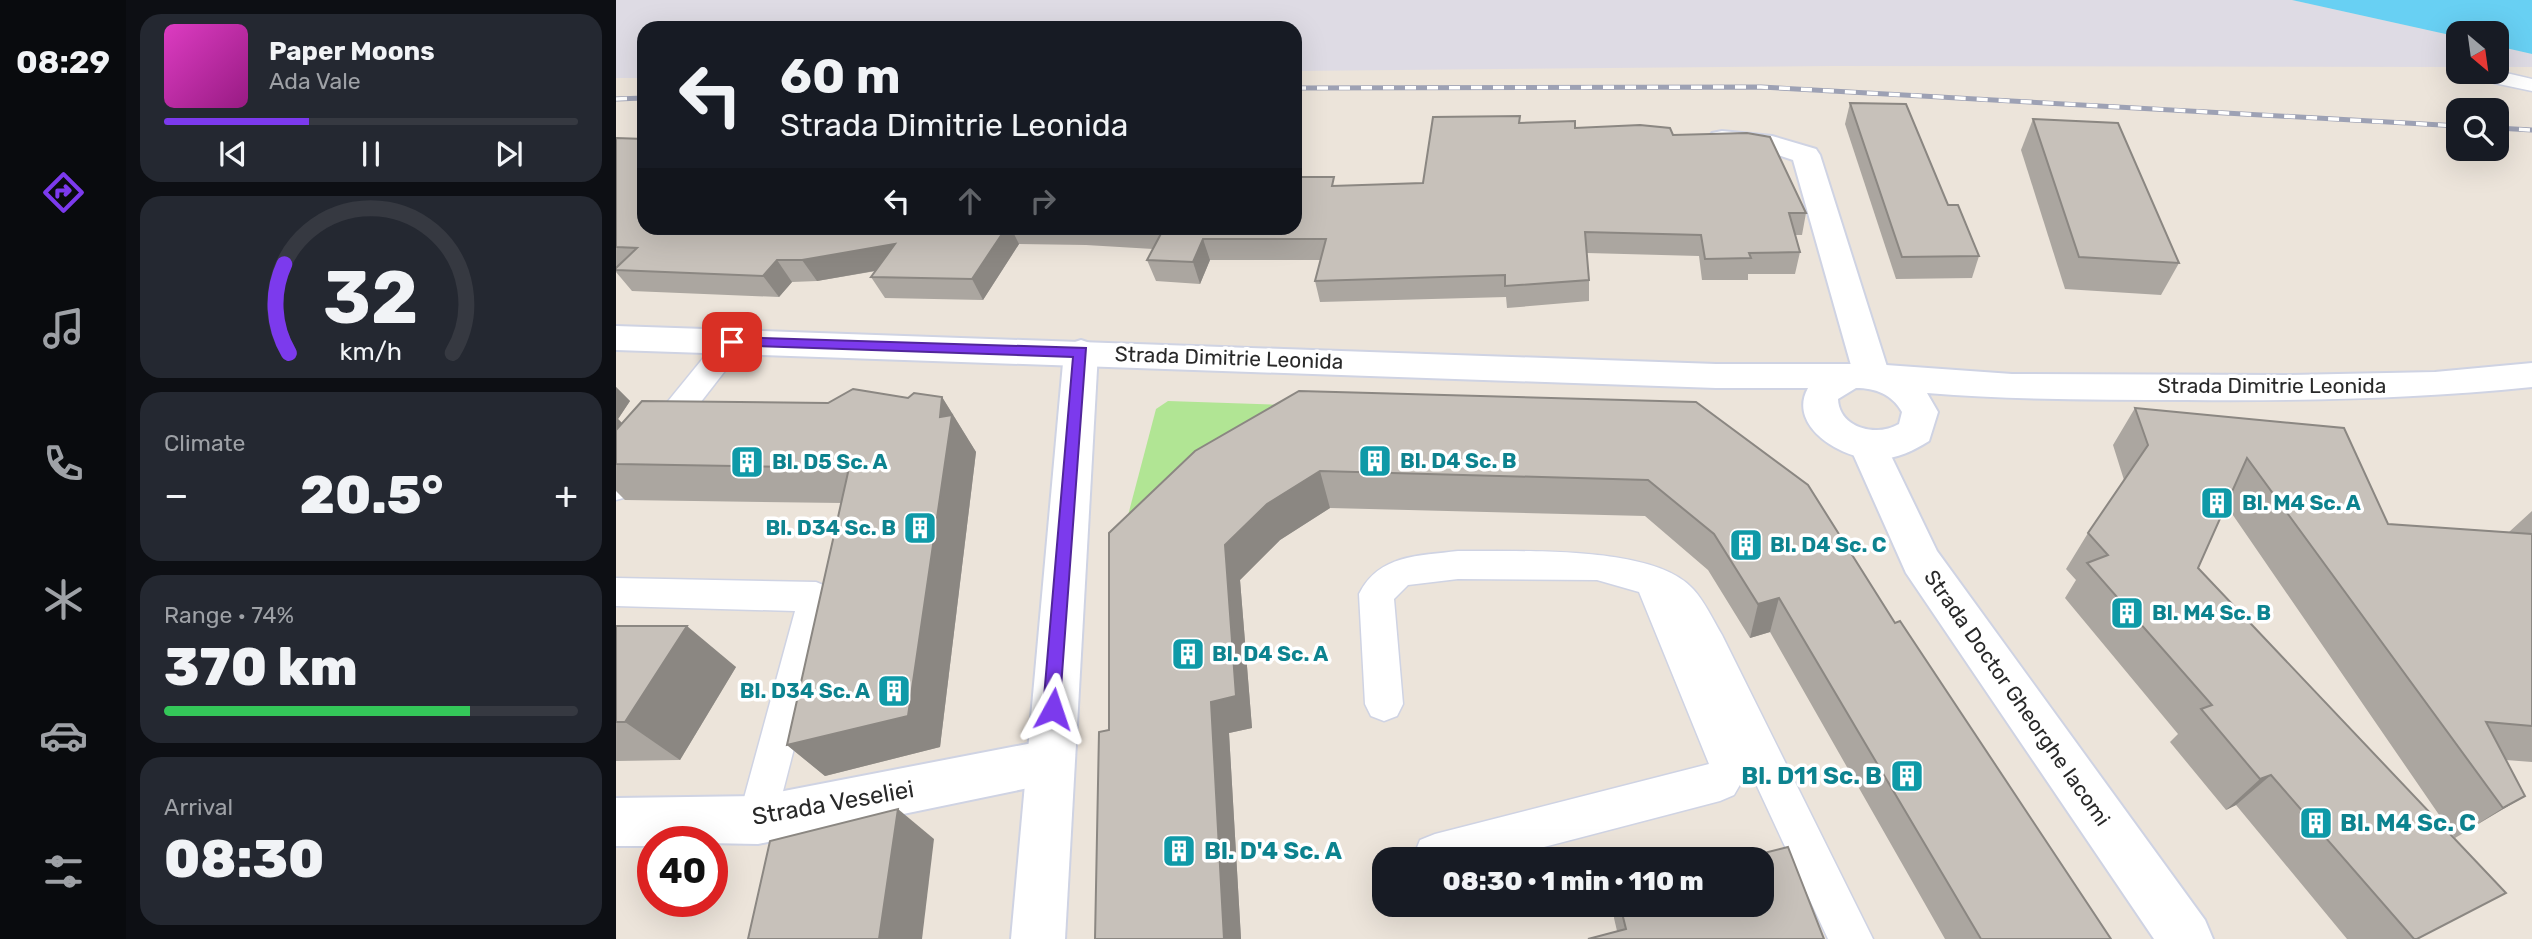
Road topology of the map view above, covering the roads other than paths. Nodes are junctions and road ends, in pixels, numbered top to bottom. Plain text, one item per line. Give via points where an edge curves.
1 (2510, 80) edge
2 (2532, 85) edge
3 (1688, 138) edge
4 (616, 338) edge
5 (732, 342) junction
6 (1081, 352) junction
7 (2532, 375) edge
8 (1716, 376) junction
9 (1869, 377) junction
10 (2012, 387) junction
11 (1920, 412) junction
12 (1823, 416) junction
13 (1868, 445) junction
14 (616, 488) edge
15 (1651, 581) junction
16 (616, 592) edge
17 (1384, 704) dead end
18 (1048, 762) junction
19 (758, 820) junction
20 (616, 822) edge
21 (1466, 847) edge
22 (1038, 939) edge
23 (1851, 939) edge
24 (2186, 939) edge

1 - 2 lane
3 - 9 main road via 1772,144 1805,155
4 - 5 main road, Strada Dimitrie Leonida
5 - 6 main road, Strada Dimitrie Leonida
5 - 14 lane
6 - 8 main road, Strada Dimitrie Leonida
6 - 18 main road
7 - 10 main road, Strada Dimitrie Leonida via 2435,385
8 - 9 main road, Strada Dimitrie Leonida
8 - 12 main road, Strada Dimitrie Leonida
9 - 10 main road, Strada Dimitrie Leonida
9 - 11 main road via 1910,394
9 - 12 main road via 1825,390 1820,401
10 - 11 main road, Strada Dimitrie Leonida
11 - 13 main road via 1916,431 1900,442
12 - 13 main road via 1836,432
13 - 24 main road, Strada Doctor Gheorghe Iacomi via 1921,561
15 - 17 lane via 1597,566 1458,565 1399,572 1376,594
15 - 21 lane via 1730,766 1720,782
15 - 23 lane via 1680,598 1709,646
16 - 19 lane via 816,597
18 - 19 main road, Strada Veseliei
18 - 22 main road
19 - 20 main road, Strada Veseliei

